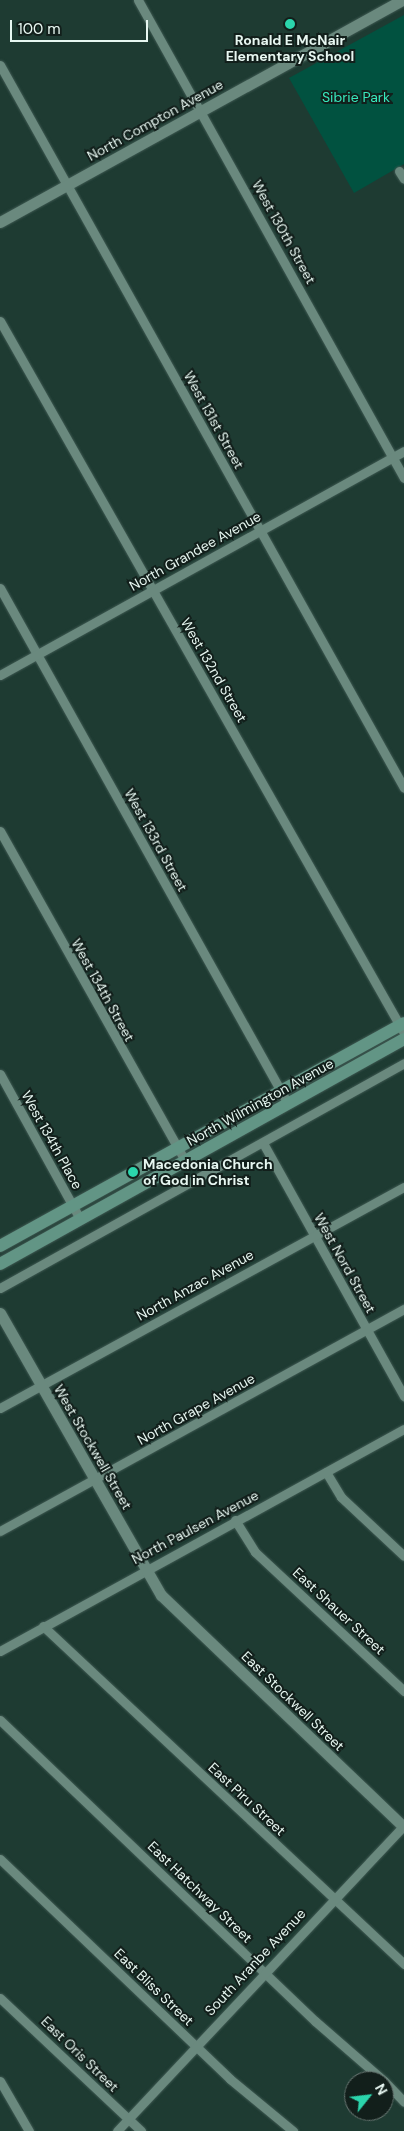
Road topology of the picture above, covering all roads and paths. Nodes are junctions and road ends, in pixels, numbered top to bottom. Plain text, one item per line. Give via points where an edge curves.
1 (138, 0) edge
2 (402, 0) edge
3 (0, 65) edge
4 (201, 111) junction
5 (399, 171) dead end
6 (404, 179) edge
7 (67, 185) junction
8 (0, 222) edge
9 (0, 321) edge
10 (404, 451) edge
11 (392, 457) junction
12 (404, 478) edge
13 (260, 531) junction
14 (0, 588) edge
15 (153, 590) junction
16 (37, 655) junction
17 (0, 676) edge
18 (404, 788) edge
19 (0, 831) edge
20 (402, 1027) edge
21 (404, 1039) edge
22 (404, 1063) edge
23 (0, 1074) edge
24 (280, 1090) junction
25 (288, 1104) junction
26 (263, 1143) junction
27 (177, 1148) junction
28 (184, 1161) junction
29 (404, 1187) edge
30 (73, 1205) junction
31 (80, 1219) junction
32 (314, 1236) junction
33 (0, 1246) edge
34 (0, 1264) edge
35 (0, 1288) edge
36 (404, 1309) edge
37 (0, 1313) edge
38 (367, 1330) junction
39 (40, 1386) junction
40 (404, 1396) edge
41 (0, 1408) edge
42 (404, 1429) edge
43 (326, 1472) junction
44 (94, 1480) junction
45 (235, 1520) junction
46 (0, 1531) edge
47 (404, 1556) edge
48 (146, 1568) junction
49 (161, 1596) joint
50 (43, 1626) junction
51 (0, 1651) edge
52 (404, 1691) edge
53 (0, 1720) edge
54 (404, 1826) edge
55 (0, 1859) edge
56 (334, 1898) junction
57 (404, 1964) edge
58 (264, 1972) junction
59 (0, 1998) edge
60 (195, 2045) junction
61 (373, 2071) edge
62 (0, 2081) edge
63 (394, 2092) edge
64 (404, 2102) edge
65 (128, 2119) junction
66 (29, 2131) edge
67 (117, 2131) edge
68 (141, 2131) edge
69 (293, 2131) edge

1 - 4 street, West 130th Street
2 - 4 street, North Compton Avenue
3 - 7 street, West 131st Street
4 - 7 street, North Compton Avenue
4 - 11 street, West 130th Street
5 - 6 street
7 - 8 street, North Compton Avenue
7 - 13 street, West 131st Street
9 - 15 street, West 132nd Street
10 - 11 street, North Grandee Avenue
11 - 12 street, West 130th Street
11 - 13 street, North Grandee Avenue
13 - 15 street, North Grandee Avenue
13 - 18 street, West 131st Street
14 - 16 street, West 133rd Street
15 - 16 street, North Grandee Avenue
15 - 20 street, West 132nd Street
16 - 17 street, North Grandee Avenue
16 - 24 street, West 133rd Street
19 - 27 street, West 134th Street
20 - 24 main road, North Wilmington Avenue
21 - 25 main road, North Wilmington Avenue
22 - 26 street
23 - 30 street, West 134th Place
24 - 25 street, West 133rd Street
24 - 27 main road, North Wilmington Avenue
25 - 28 main road, North Wilmington Avenue
26 - 32 street, West Nord Street
26 - 35 street
27 - 28 street, West 134th Street
27 - 30 main road, North Wilmington Avenue
28 - 31 main road, North Wilmington Avenue
29 - 32 street, North Anzac Avenue
30 - 31 street, West 134th Place
30 - 33 main road, North Wilmington Avenue
31 - 34 main road, North Wilmington Avenue
32 - 38 street, West Nord Street
32 - 39 street, North Anzac Avenue
36 - 38 street, North Grape Avenue
37 - 39 street, West Stockwell Street
38 - 40 street, West Nord Street
38 - 44 street, North Grape Avenue
39 - 41 street, North Anzac Avenue
39 - 44 street, West Stockwell Street
42 - 43 street, North Paulsen Avenue
43 - 45 street, North Paulsen Avenue
43 - 47 street via 341,1497
44 - 46 street, North Grape Avenue
44 - 48 street, West Stockwell Street
45 - 48 street, North Paulsen Avenue
45 - 52 street, East Shauer Street via 255,1552
48 - 49 street, West Stockwell Street
48 - 50 street, North Paulsen Avenue
49 - 54 street, East Stockwell Street
50 - 51 street, North Paulsen Avenue
50 - 56 street, East Piru Street
53 - 58 street, East Hatchway Street
54 - 56 street, South Aranbe Avenue
55 - 60 street, East Bliss Street
56 - 57 street, East Piru Street
56 - 58 street, South Aranbe Avenue
58 - 60 street, South Aranbe Avenue
58 - 61 street, East Hatchway Street
59 - 65 street, East Oris Street
60 - 65 street, South Aranbe Avenue
60 - 69 street, East Bliss Street
62 - 66 street
63 - 64 street, East Hatchway Street
65 - 67 street, South Aranbe Avenue
65 - 68 street, East Oris Street

